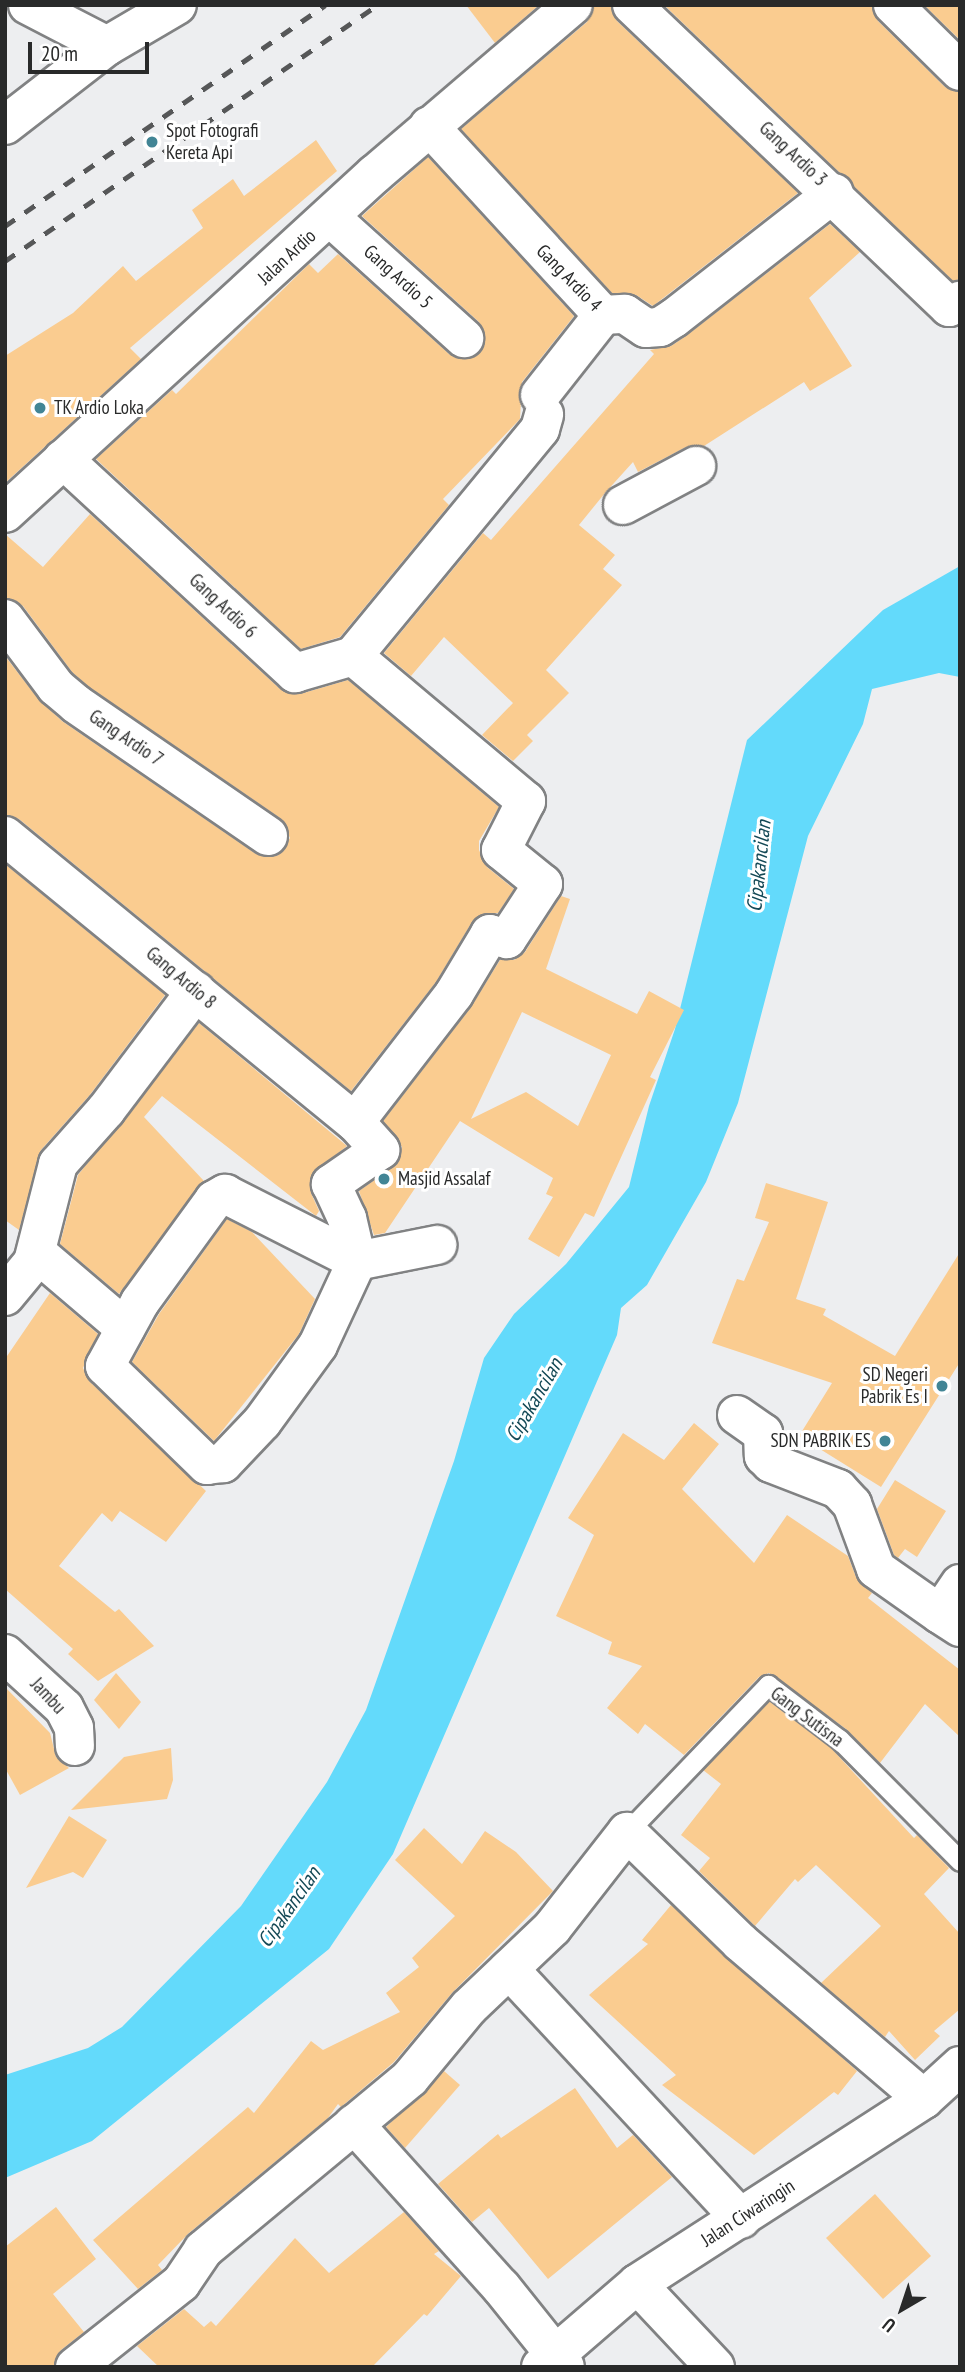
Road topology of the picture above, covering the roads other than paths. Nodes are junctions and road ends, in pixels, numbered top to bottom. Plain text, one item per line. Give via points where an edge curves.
1 (28, 5) edge
2 (177, 5) edge
3 (573, 5) edge
4 (632, 5) edge
5 (892, 5) edge
6 (107, 46) junction
7 (960, 71) edge
8 (5, 125) edge
9 (429, 126) junction
10 (834, 193) junction
11 (330, 217) junction
12 (955, 304) edge
13 (603, 315) junction
14 (464, 338) dead end
15 (63, 459) junction
16 (696, 466) dead end
17 (623, 505) dead end
18 (5, 513) edge
19 (5, 619) edge
20 (353, 656) junction
21 (5, 836) edge
22 (268, 836) dead end
23 (196, 991) junction
24 (355, 1122) junction
25 (437, 1245) dead end
26 (37, 1253) junction
27 (357, 1262) junction
28 (5, 1296) edge
29 (125, 1328) junction
30 (737, 1415) dead end
31 (953, 1609) edge
32 (5, 1654) edge
33 (75, 1746) dead end
34 (627, 1832) junction
35 (960, 1861) edge
36 (509, 1969) junction
37 (960, 2066) edge
38 (924, 2099) junction
39 (354, 2124) junction
40 (741, 2219) junction
41 (637, 2284) junction
42 (555, 2362) edge
43 (75, 2367) edge
44 (715, 2367) edge

1 - 6 street
2 - 6 street
3 - 9 street, Jalan Ardio
4 - 10 street, Gang Ardio 3
5 - 7 street
6 - 8 street
9 - 11 street, Jalan Ardio
9 - 13 street, Gang Ardio 4
10 - 12 street, Gang Ardio 3
10 - 13 street, Gang Ardio 4 via 660,327 646,328 618,312
11 - 14 street, Gang Ardio 5
11 - 15 street, Jalan Ardio
13 - 20 street via 542,405 540,429
15 - 18 street, Jalan Ardio
15 - 20 street, Gang Ardio 6 via 295,673
16 - 17 street
19 - 22 street, Gang Ardio 7 via 16,627 56,687 76,704
20 - 24 street via 526,801 501,850 543,884 507,939 490,934 454,994
21 - 23 street, Gang Ardio 8
23 - 24 street, Gang Ardio 8
23 - 26 street via 106,1110 58,1164
24 - 27 street, Gang Ardio 8 via 380,1150 331,1184 347,1218
25 - 27 street
26 - 28 street
26 - 29 street
27 - 29 street via 225,1194 214,1200
27 - 29 street via 318,1345 262,1422 215,1466 207,1465 108,1370 106,1359
30 - 31 street via 763,1433 764,1456 771,1463 811,1475 838,1489 852,1504 876,1569
32 - 33 street, Jambu via 64,1708 74,1728
34 - 35 lane, Gang Sutisna via 768,1685 839,1738
34 - 36 street via 552,1928
34 - 38 street via 740,1942
36 - 39 street via 432,2046 410,2078
36 - 40 street
37 - 38 street, Jalan Ciwaringin
38 - 40 street, Jalan Ciwaringin
39 - 42 street
39 - 43 street via 203,2250 181,2283
40 - 41 street, Jalan Ciwaringin
41 - 42 street, Jalan Ciwaringin
41 - 44 street

